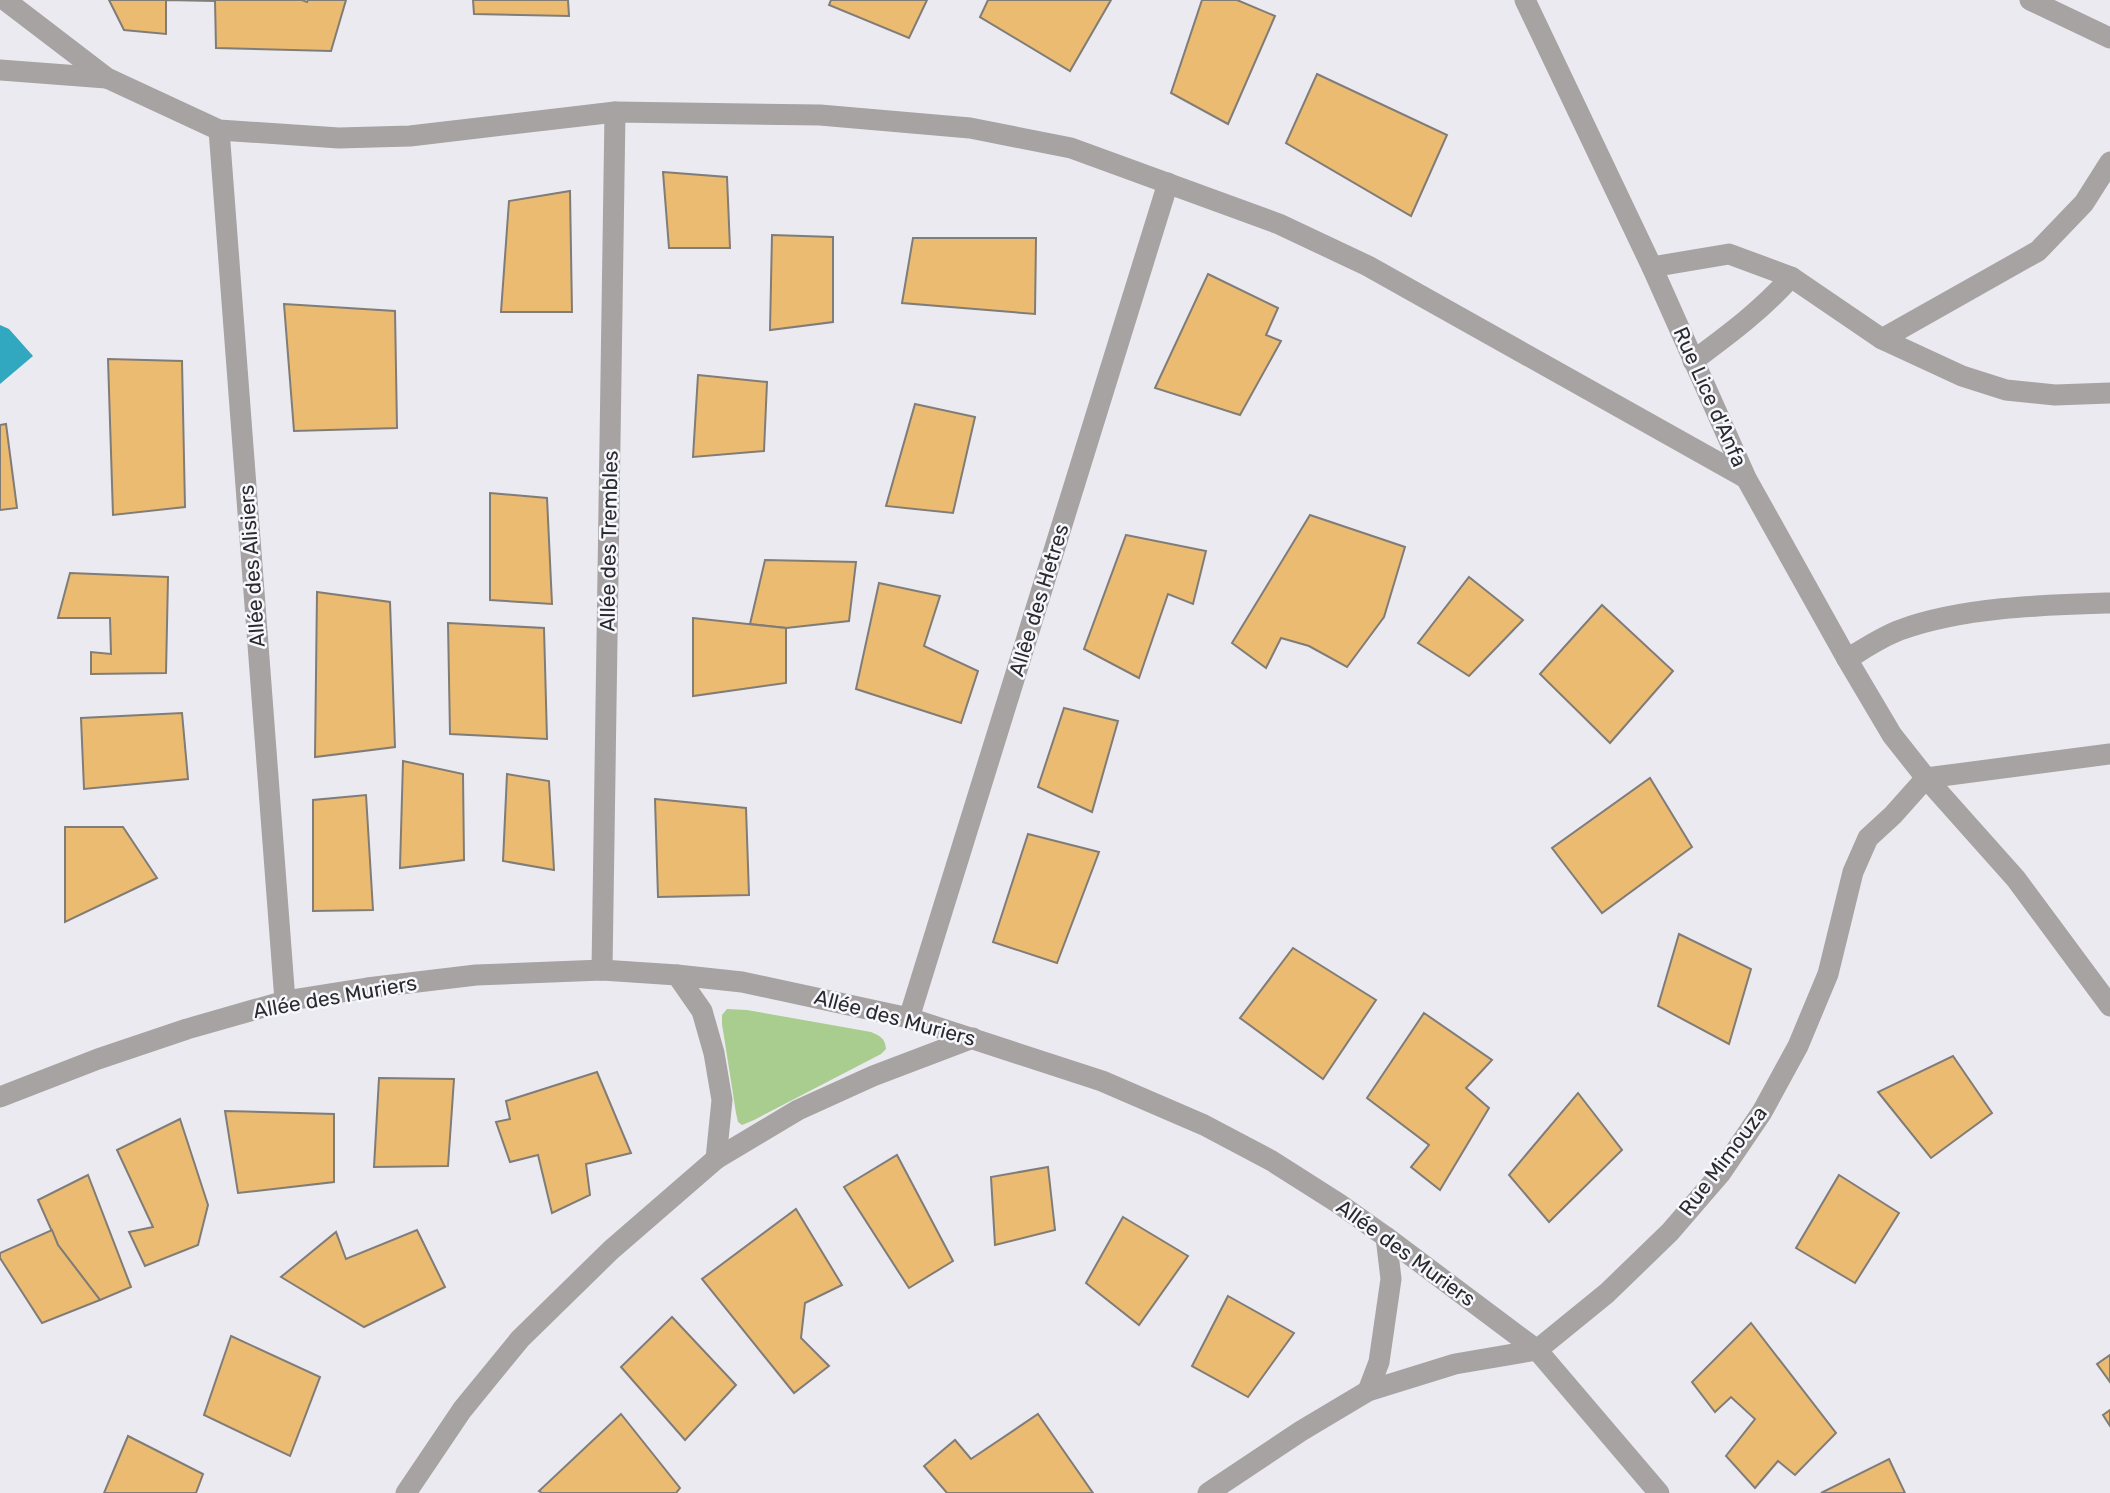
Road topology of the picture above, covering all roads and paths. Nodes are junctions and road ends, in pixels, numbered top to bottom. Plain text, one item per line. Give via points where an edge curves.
1 (5, 0) edge
2 (1525, 0) edge
3 (2030, 0) edge
4 (2110, 38) edge
5 (0, 70) edge
6 (107, 78) junction
7 (615, 113) junction
8 (219, 130) junction
9 (2110, 162) edge
10 (1168, 183) junction
11 (1652, 267) junction
12 (1791, 277) junction
13 (1882, 339) junction
14 (1693, 361) junction
15 (2110, 393) edge
16 (1746, 478) junction
17 (2110, 603) edge
18 (1847, 659) junction
19 (2110, 754) edge
20 (1926, 778) junction
21 (602, 970) junction
22 (677, 975) junction
23 (285, 1001) junction
24 (2110, 1006) edge
25 (909, 1018) junction
26 (973, 1038) junction
27 (0, 1097) edge
28 (716, 1159) junction
29 (1386, 1237) junction
30 (1537, 1350) junction
31 (1368, 1391) junction
32 (406, 1493) edge
33 (1208, 1493) edge
34 (1659, 1493) edge

1 - 6 street
2 - 11 street, Rue Lice d'Anfa
3 - 4 street
5 - 6 street
6 - 8 street
7 - 8 street via 410,136 339,138
7 - 10 street via 820,115 970,128 1072,148
7 - 21 street, Allée des Trembles
8 - 23 street, Allée des Alisiers
9 - 13 street via 2084,203 2038,251
10 - 16 street via 1279,224 1368,267
10 - 25 street, Allêe des Hetres
11 - 12 street via 1729,254
11 - 14 street, Rue Lice d'Anfa
12 - 13 street
12 - 14 street via 1751,317
13 - 15 street via 1962,376 2006,390 2055,395
14 - 16 street, Rue Lice d'Anfa
16 - 18 street, Rue Lice d'Anfa
17 - 18 street via 1958,614 1898,631
18 - 20 street, Rue Lice d'Anfa via 1892,735
19 - 20 street
20 - 24 street, Rue Lice d'Anfa via 2016,879
20 - 30 street, Rue Mimouza via 1868,838 1853,872 1828,974 1798,1046 1720,1174 1607,1293
21 - 22 street, Allée des Muriers
21 - 23 street, Allée des Muriers via 475,975
22 - 25 street, Allée des Muriers via 742,982
22 - 28 street via 702,1011 714,1053 722,1100
23 - 27 street, Allée des Muriers via 98,1059
25 - 26 street, Allée des Muriers
26 - 28 street via 798,1110
26 - 29 street, Allée des Muriers via 1102,1081 1205,1125 1272,1161
28 - 32 street via 611,1250 520,1339 462,1410
29 - 30 street, Allée des Muriers
29 - 31 street via 1391,1279 1380,1362
30 - 31 street, Rue Mimouza via 1455,1364
30 - 34 street, Allée des Muriers
31 - 33 street, Rue Mimouza

